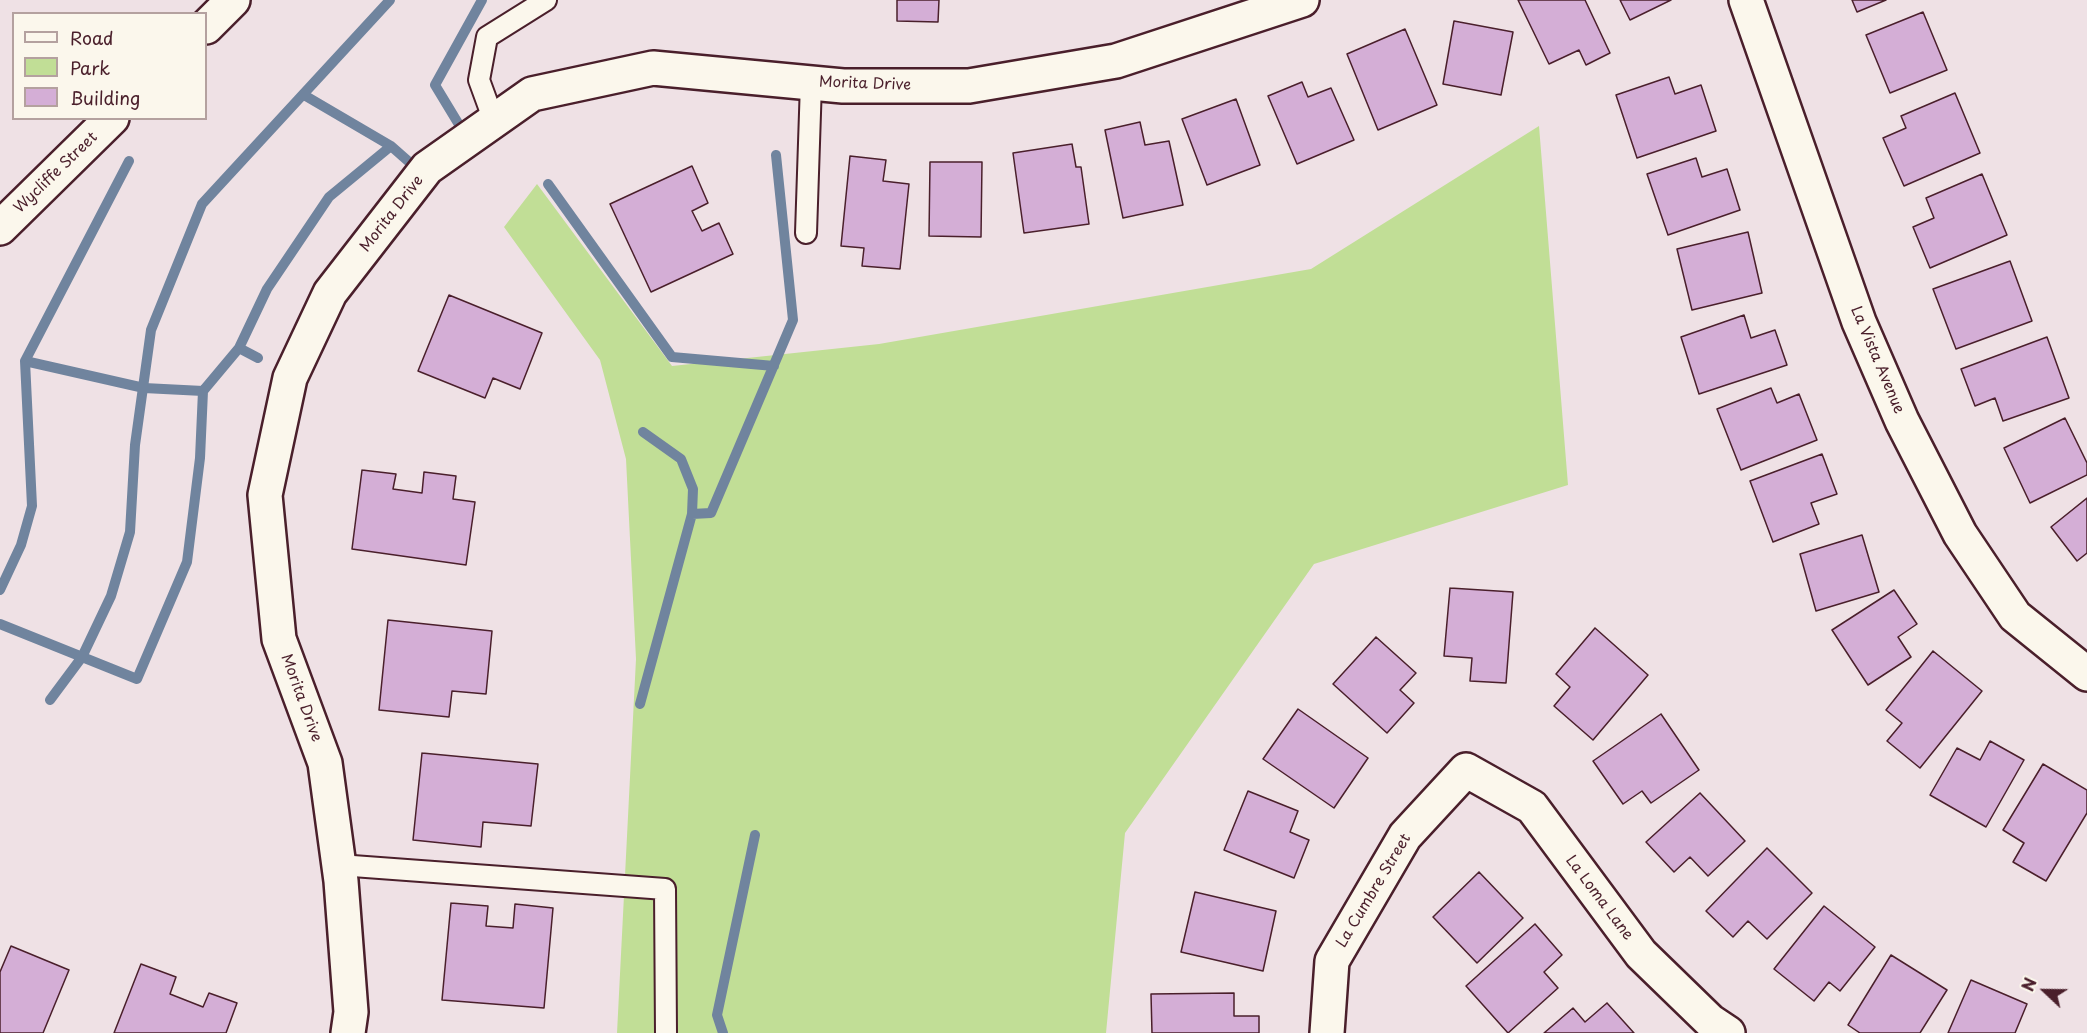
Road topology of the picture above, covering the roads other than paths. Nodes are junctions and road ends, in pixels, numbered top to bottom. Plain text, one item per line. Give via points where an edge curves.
1 (233, 0) edge
2 (546, 0) edge
3 (1302, 0) edge
4 (1746, 0) edge
5 (207, 26) edge
6 (811, 82) junction
7 (110, 120) edge
8 (494, 121) junction
9 (0, 228) edge
10 (806, 233) dead end
11 (2087, 674) edge
12 (1466, 770) joint
13 (339, 865) junction
14 (348, 1033) edge
15 (666, 1033) edge
16 (1327, 1033) edge
17 (1728, 1033) edge

1 - 5 street
2 - 8 lane via 487,37 479,81
3 - 6 street, Morita Drive via 1116,61 969,86 843,86
4 - 11 street, La Vista Avenue via 1860,322 1902,421 1960,534 2015,616
6 - 8 street, Morita Drive via 653,68 532,94
6 - 10 lane
7 - 9 street, Wycliffe Street
8 - 13 street, Morita Drive via 427,168 330,293 290,378 265,495 279,639 325,763
12 - 16 street, La Cumbre Street via 1405,836 1332,961
12 - 17 street, La Loma Lane via 1532,807 1641,954 1710,1021
13 - 14 street, Morita Drive via 351,1012
13 - 15 lane via 665,889

